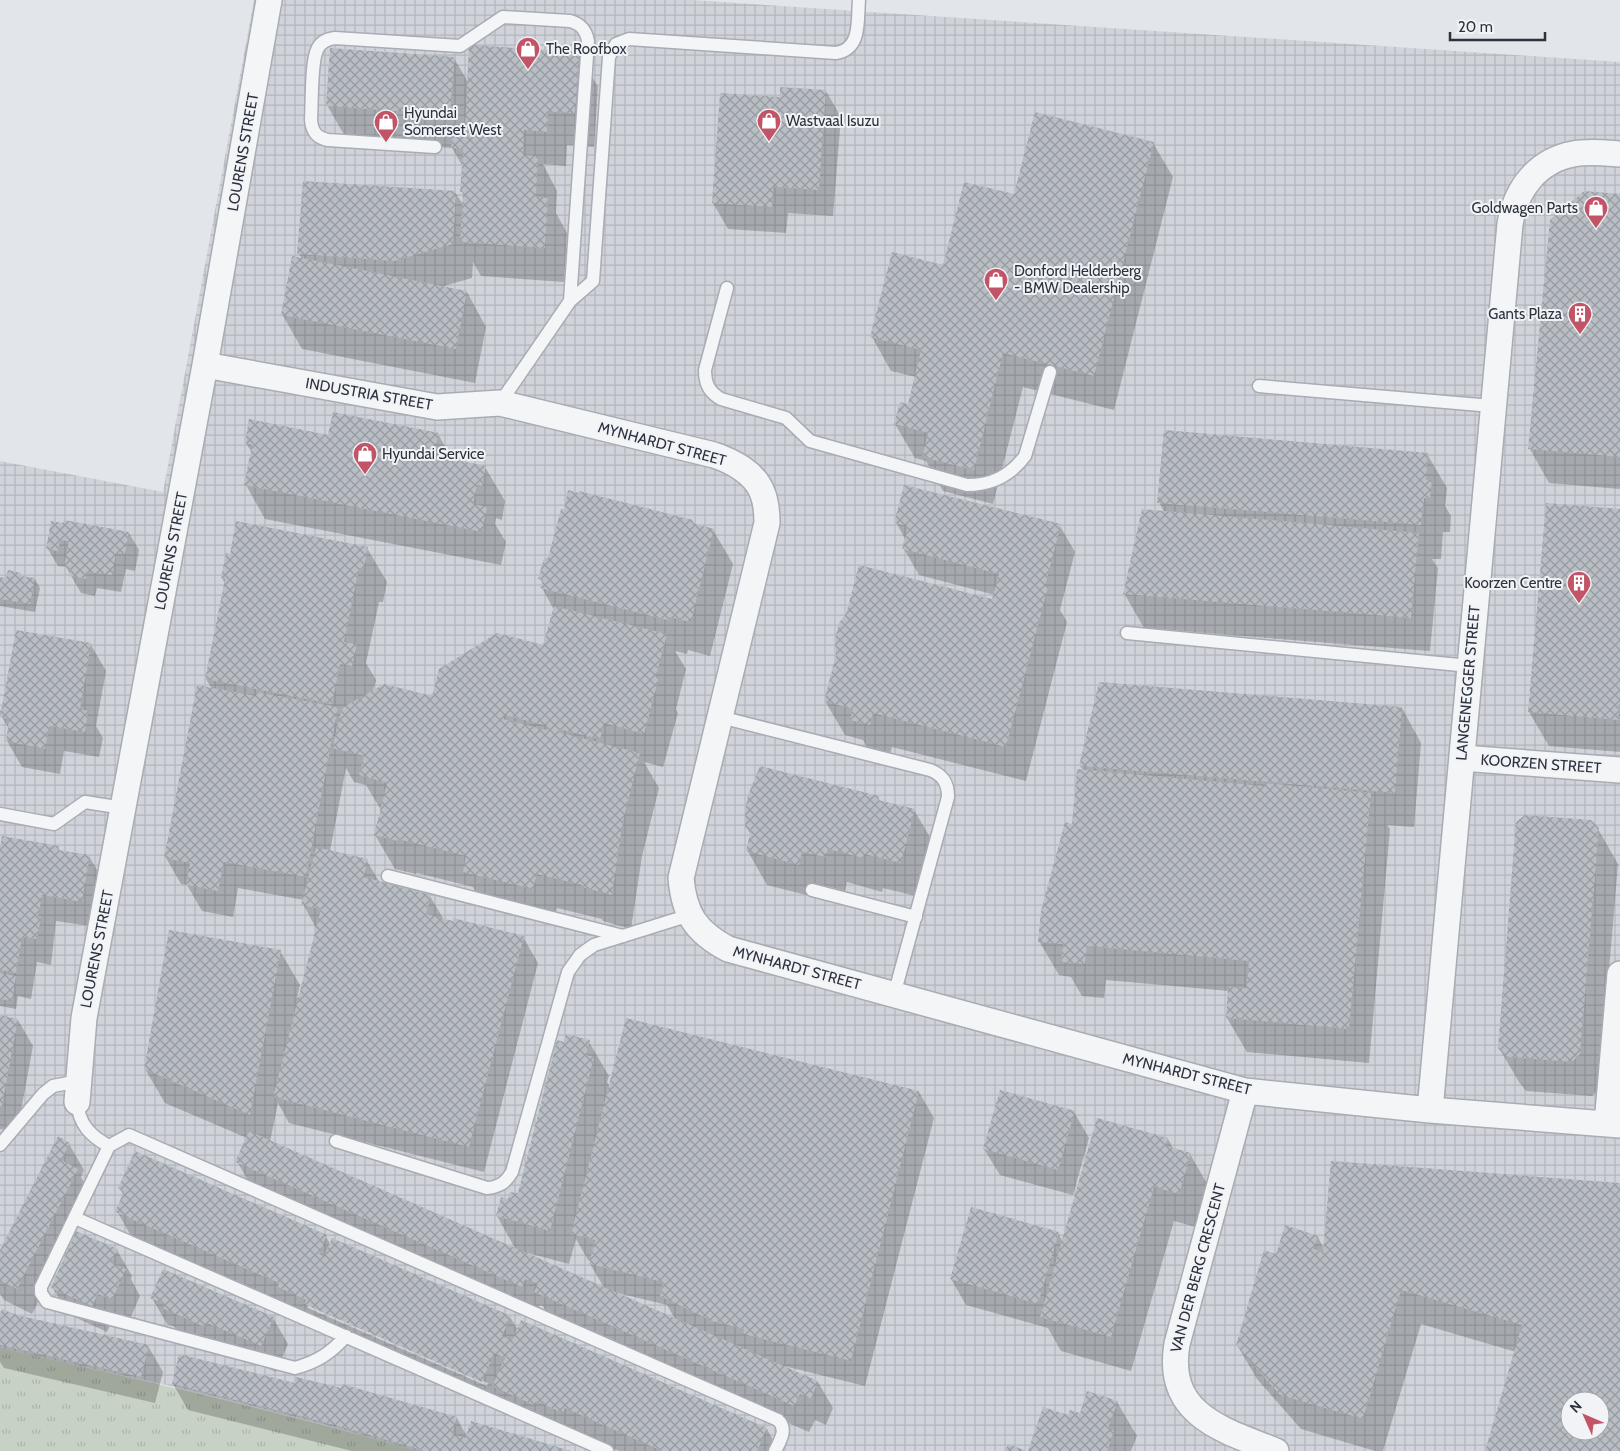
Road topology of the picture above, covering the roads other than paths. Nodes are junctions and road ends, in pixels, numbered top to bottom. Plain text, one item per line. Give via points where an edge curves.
1 (269, 0) edge
2 (859, 0) edge
3 (435, 148) dead end
4 (1620, 154) edge
5 (727, 288) dead end
6 (570, 301) junction
7 (205, 365) junction
8 (1050, 372) dead end
9 (1259, 386) dead end
10 (500, 403) junction
11 (1492, 406) junction
12 (1127, 633) dead end
13 (1470, 666) junction
14 (720, 717) junction
15 (1462, 758) junction
16 (1620, 770) edge
17 (123, 808) junction
18 (0, 814) edge
19 (388, 876) dead end
20 (812, 890) dead end
21 (690, 915) junction
22 (916, 917) junction
23 (624, 936) junction
24 (1620, 974) edge
25 (894, 995) junction
26 (1245, 1091) junction
27 (78, 1092) junction
28 (1430, 1110) junction
29 (1614, 1125) edge
30 (336, 1141) dead end
31 (0, 1145) edge
32 (109, 1146) junction
33 (74, 1218) junction
34 (346, 1336) junction
35 (607, 1451) edge
36 (776, 1451) edge
37 (1276, 1451) edge

1 - 7 street, LOURENS STREET
2 - 6 lane via 854,43 843,52 629,39 616,44 609,57 593,281
3 - 6 lane via 328,140 315,134 311,120 315,56 322,43 335,38 460,46 503,17 570,21 583,28 588,41
4 - 11 street, LANGENEGGER STREET via 1574,154 1556,159 1528,179 1519,193 1510,224
5 - 8 lane via 705,370 705,380 714,395 786,418 810,441 967,484 978,485 999,479 1018,465 1024,456
6 - 10 lane
7 - 10 street, INDUSTRIA STREET via 437,407
7 - 17 street, LOURENS STREET
9 - 11 lane
10 - 14 street, MYNHARDT STREET via 727,459 753,478 762,491 767,522
11 - 13 street, LANGENEGGER STREET
12 - 13 lane
13 - 15 street, LANGENEGGER STREET
14 - 21 street, MYNHARDT STREET via 681,878 683,897
14 - 22 lane via 938,773 945,780 948,797
15 - 16 street, KOORZEN STREET
15 - 28 street, LANGENEGGER STREET
17 - 18 lane via 85,802 54,824
17 - 27 street, LOURENS STREET via 84,1018
19 - 23 lane
20 - 22 lane
21 - 23 lane
21 - 25 street, MYNHARDT STREET via 712,941 728,950
22 - 25 lane
23 - 30 lane via 594,945 580,955 568,972 512,1172 501,1185 487,1188
24 - 29 street
25 - 26 street, MYNHARDT STREET
26 - 28 street, MYNHARDT STREET
26 - 37 street, VAN DER BERG CRESCENT via 1174,1358 1178,1385 1193,1410 1219,1428
27 - 31 lane via 53,1086
27 - 32 lane via 80,1117 86,1130
28 - 29 street, MYNHARDT STREET
32 - 33 lane
32 - 36 lane via 129,1135 778,1420 783,1430
33 - 34 lane
33 - 34 lane via 41,1288 47,1302 295,1368 334,1350
34 - 35 lane

